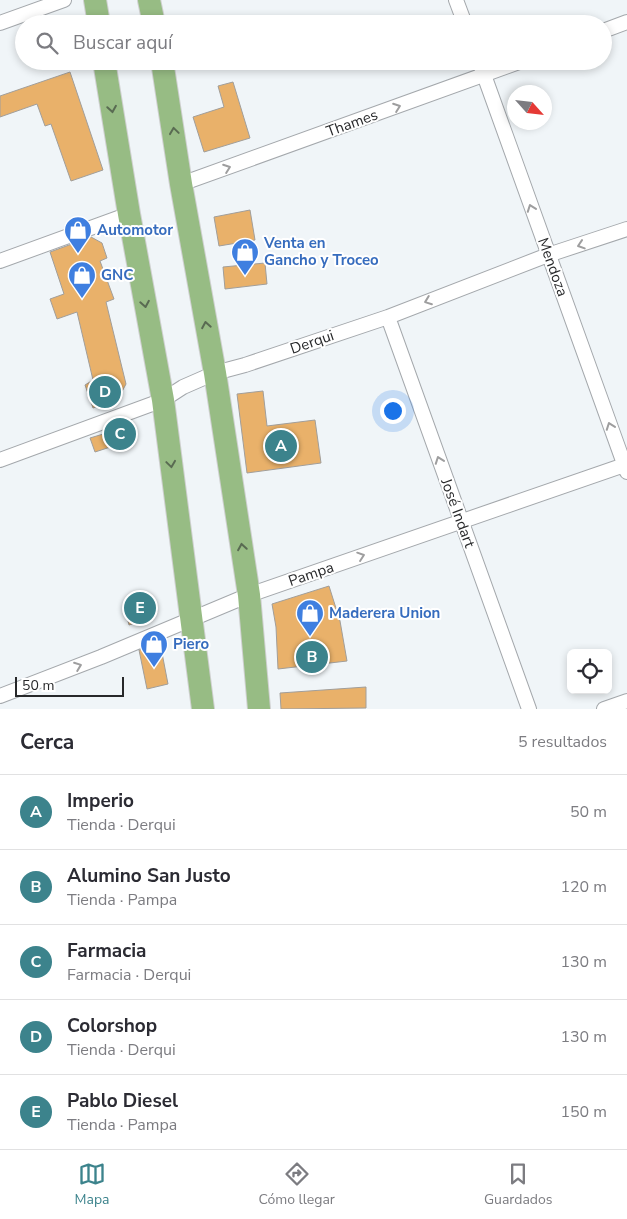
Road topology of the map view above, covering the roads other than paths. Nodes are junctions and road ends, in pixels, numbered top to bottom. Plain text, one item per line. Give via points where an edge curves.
1 (64, 0) edge
2 (95, 0) edge
3 (149, 0) edge
4 (456, 0) edge
5 (22, 15) edge
6 (98, 15) edge
7 (152, 15) edge
8 (462, 15) edge
9 (15, 18) edge
10 (627, 22) edge
11 (0, 23) edge
12 (612, 28) edge
13 (105, 70) edge
14 (163, 70) edge
15 (482, 70) edge
16 (498, 70) edge
17 (484, 75) junction
18 (181, 184) junction
19 (128, 214) junction
20 (627, 229) edge
21 (548, 255) junction
22 (0, 261) edge
23 (388, 317) junction
24 (215, 373) junction
25 (163, 400) junction
26 (0, 460) edge
27 (626, 467) edge
28 (461, 522) junction
29 (249, 595) junction
30 (192, 620) junction
31 (0, 696) edge
32 (627, 701) edge
33 (203, 709) edge
34 (259, 709) edge
35 (529, 709) edge
36 (604, 709) edge

1 - 5 street
2 - 6 highway
3 - 7 highway
4 - 8 street
9 - 11 street
10 - 12 street
13 -> 19 highway
18 -> 14 highway
15 - 17 street, Mendoza
16 - 17 street, Thames
18 -> 17 street, Thames
21 -> 17 street, Mendoza
24 -> 18 highway
19 - 22 street
19 -> 25 highway
20 -> 21 street, Derqui
21 -> 23 street, Derqui
27 -> 21 street, Mendoza
23 - 24 street, Derqui
28 -> 23 street, José Indart
24 - 25 street, Derqui
29 -> 24 highway
25 - 26 street, Derqui
25 -> 30 highway
27 - 28 street, Pampa
29 -> 28 street, Pampa
28 - 35 street, José Indart
29 - 30 street, Pampa
29 - 34 highway
31 -> 30 street, Pampa
30 - 33 highway
32 - 36 street

